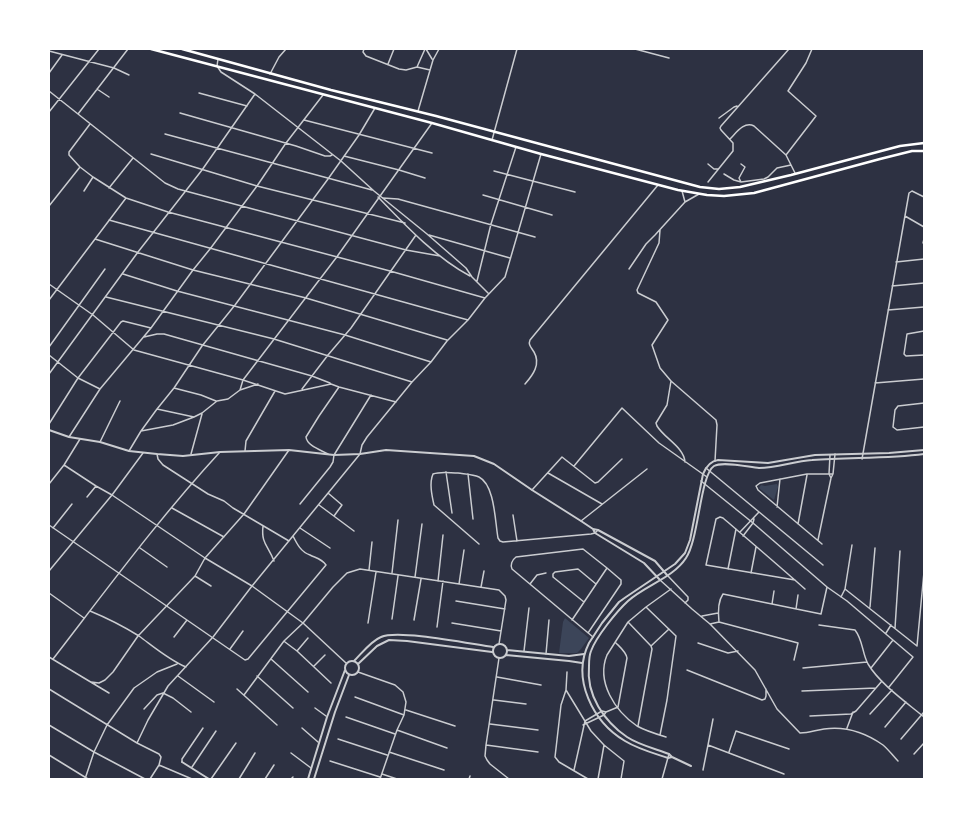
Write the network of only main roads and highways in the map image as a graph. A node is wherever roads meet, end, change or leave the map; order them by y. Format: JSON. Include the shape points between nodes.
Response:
{"nodes":[{"id":1,"x":151,"y":49,"type":"edge"},
{"id":2,"x":182,"y":49,"type":"edge"},
{"id":3,"x":924,"y":143,"type":"edge"},
{"id":4,"x":924,"y":151,"type":"edge"}],
"edges":[{"from":1,"to":4,"type":"main road","via":[[699,194],[724,196],[754,193],[912,151]]},
{"from":2,"to":3,"type":"main road","via":[[700,187],[735,188],[900,146]]}]}
